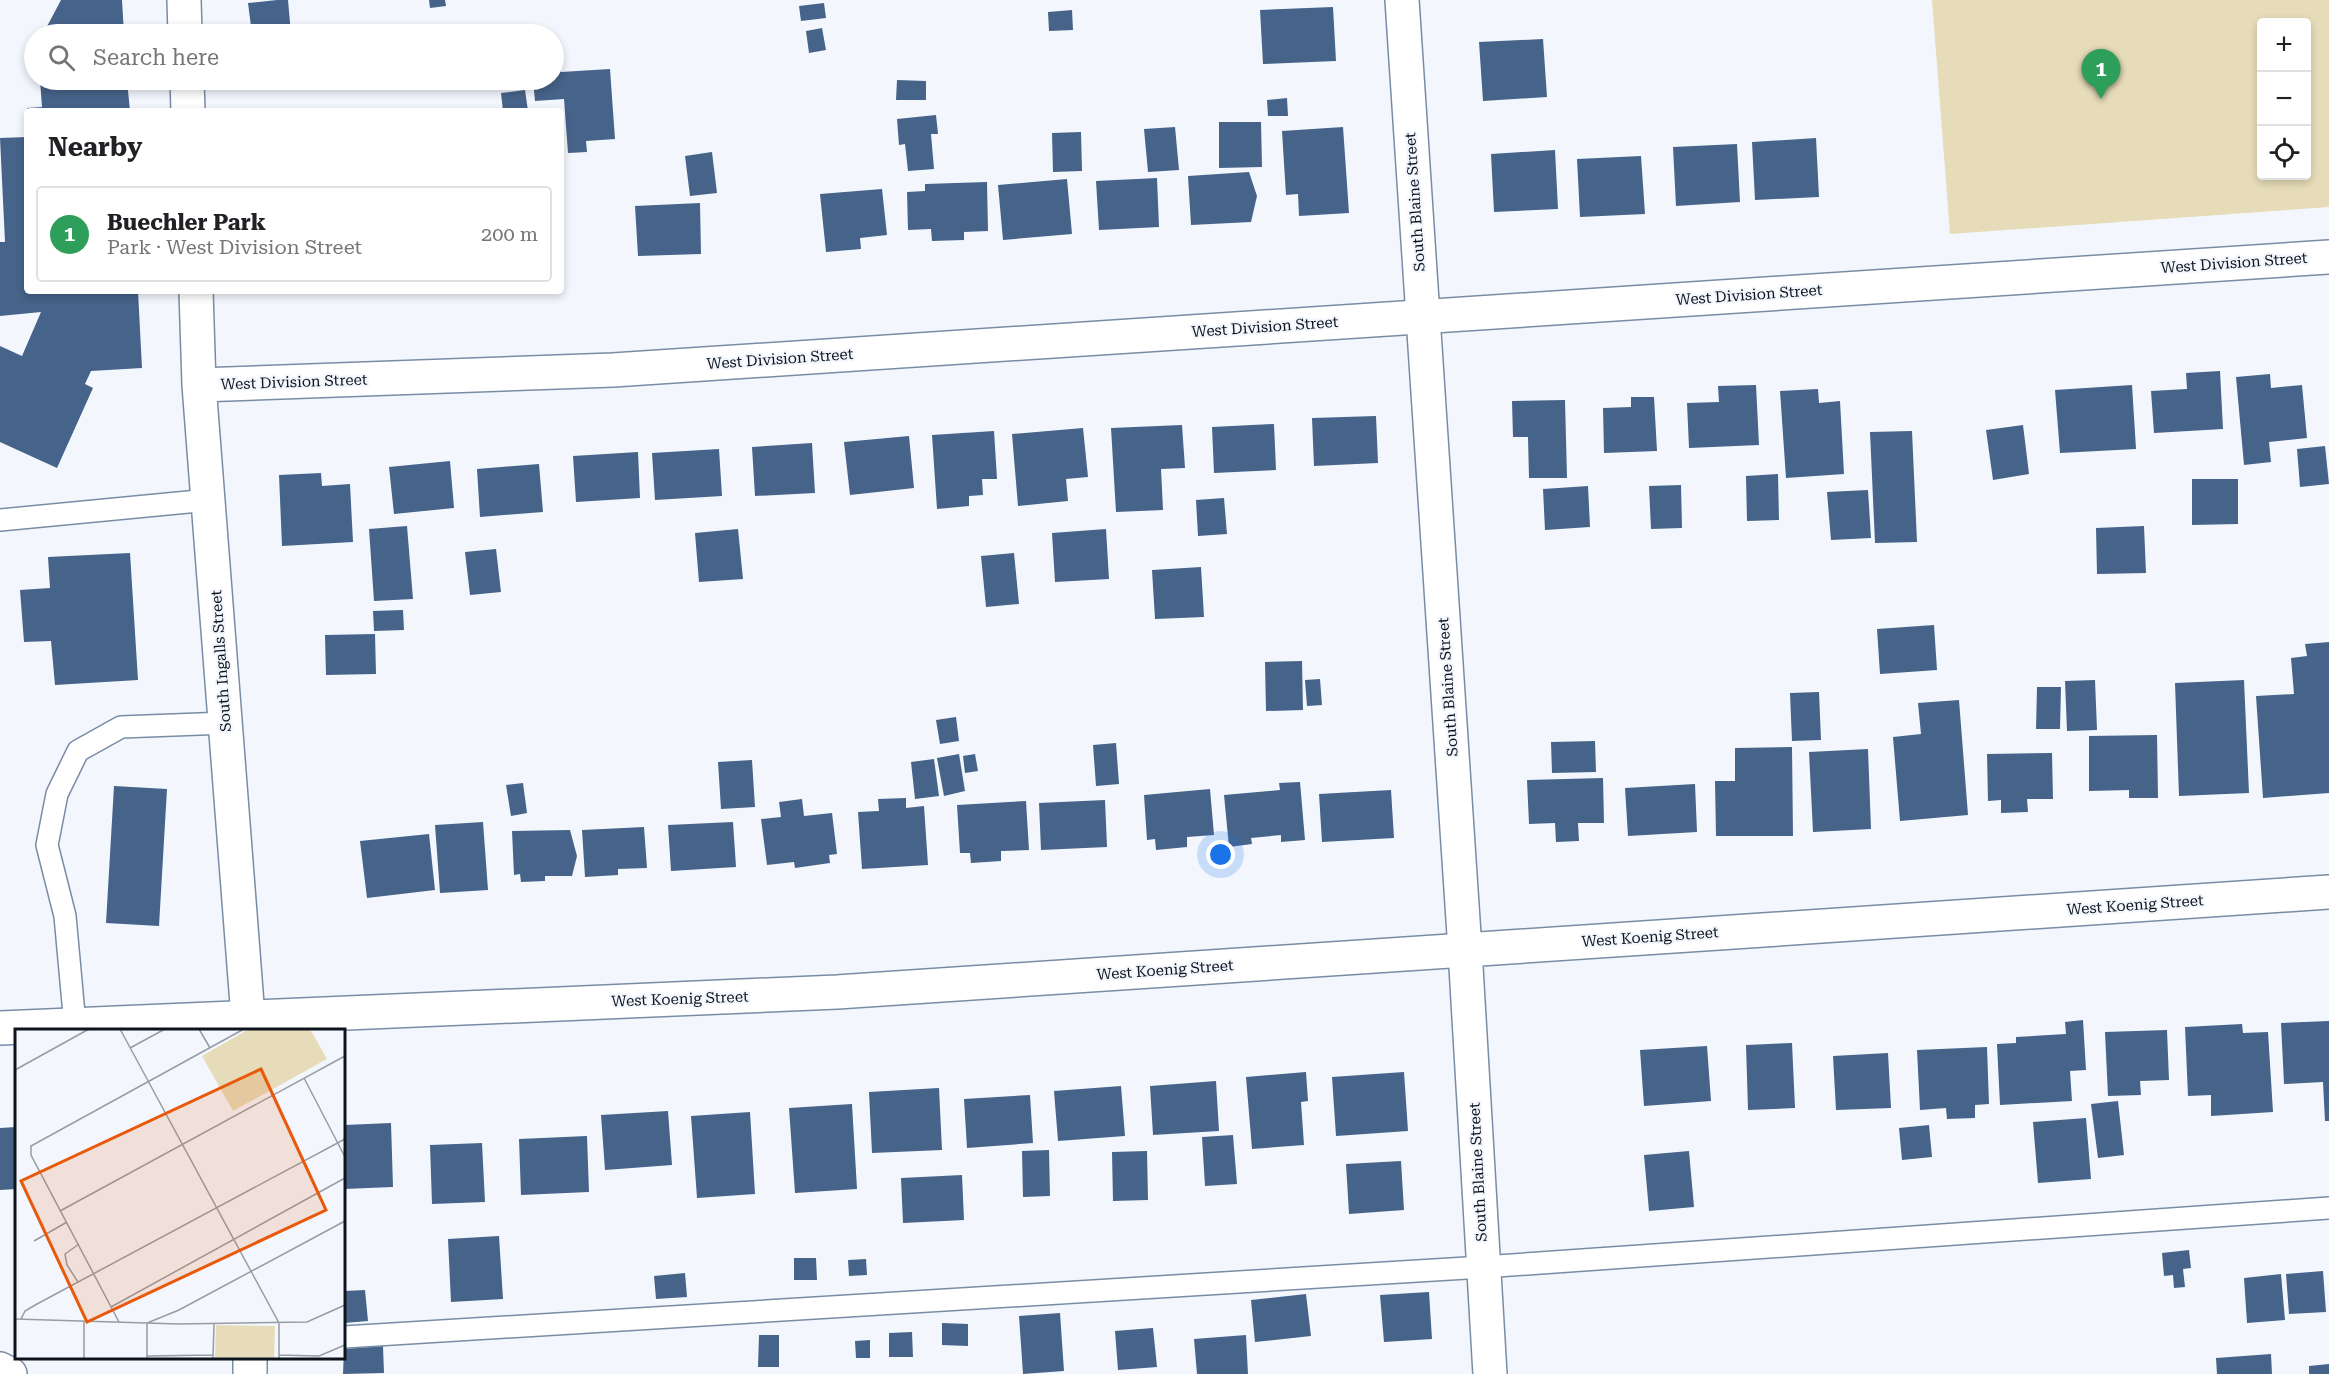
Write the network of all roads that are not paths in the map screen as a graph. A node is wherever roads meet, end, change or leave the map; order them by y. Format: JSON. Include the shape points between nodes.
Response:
{"nodes":[{"id":1,"x":184,"y":0,"type":"edge"},
{"id":2,"x":1402,"y":0,"type":"edge"},
{"id":3,"x":185,"y":24,"type":"edge"},
{"id":4,"x":187,"y":90,"type":"edge"},
{"id":5,"x":188,"y":108,"type":"edge"},
{"id":6,"x":2329,"y":257,"type":"edge"},
{"id":7,"x":195,"y":294,"type":"edge"},
{"id":8,"x":1423,"y":317,"type":"junction"},
{"id":9,"x":199,"y":385,"type":"junction"},
{"id":10,"x":208,"y":500,"type":"junction"},
{"id":11,"x":0,"y":520,"type":"edge"},
{"id":12,"x":226,"y":723,"type":"junction"},
{"id":13,"x":2329,"y":892,"type":"edge"},
{"id":14,"x":1465,"y":950,"type":"junction"},
{"id":15,"x":75,"y":1024,"type":"junction"},
{"id":16,"x":249,"y":1024,"type":"edge"},
{"id":17,"x":0,"y":1028,"type":"edge"},
{"id":18,"x":2329,"y":1208,"type":"edge"},
{"id":19,"x":1484,"y":1267,"type":"junction"},
{"id":20,"x":345,"y":1336,"type":"edge"},
{"id":21,"x":0,"y":1369,"type":"edge"},
{"id":22,"x":9,"y":1374,"type":"edge"},
{"id":23,"x":1490,"y":1374,"type":"edge"}],
"edges":[{"from":1,"to":3,"type":"street"},
{"from":2,"to":8,"type":"street","name":"South Blaine Street"},
{"from":4,"to":5,"type":"street"},
{"from":6,"to":8,"type":"street","name":"West Division Street"},
{"from":7,"to":9,"type":"street","name":"South Ingalls Street"},
{"from":8,"to":9,"type":"street","name":"West Division Street","via":[[613,370]]},
{"from":8,"to":14,"type":"street","name":"South Blaine Street"},
{"from":9,"to":10,"type":"street","name":"South Ingalls Street"},
{"from":10,"to":11,"type":"lane"},
{"from":10,"to":12,"type":"street","name":"South Ingalls Street"},
{"from":12,"to":15,"type":"lane","via":[[120,727],[78,751],[57,794],[47,845],[65,916]]},
{"from":12,"to":16,"type":"street","name":"South Ingalls Street"},
{"from":13,"to":14,"type":"street","name":"West Koenig Street"},
{"from":14,"to":16,"type":"street","name":"West Koenig Street","via":[[837,992]]},
{"from":14,"to":19,"type":"street","name":"South Blaine Street"},
{"from":15,"to":16,"type":"street","name":"West Koenig Street"},
{"from":15,"to":17,"type":"street","name":"West Koenig Street"},
{"from":18,"to":19,"type":"lane"},
{"from":19,"to":20,"type":"lane"},
{"from":19,"to":23,"type":"street","name":"South Blaine Street"},
{"from":21,"to":22,"type":"street"}]}
